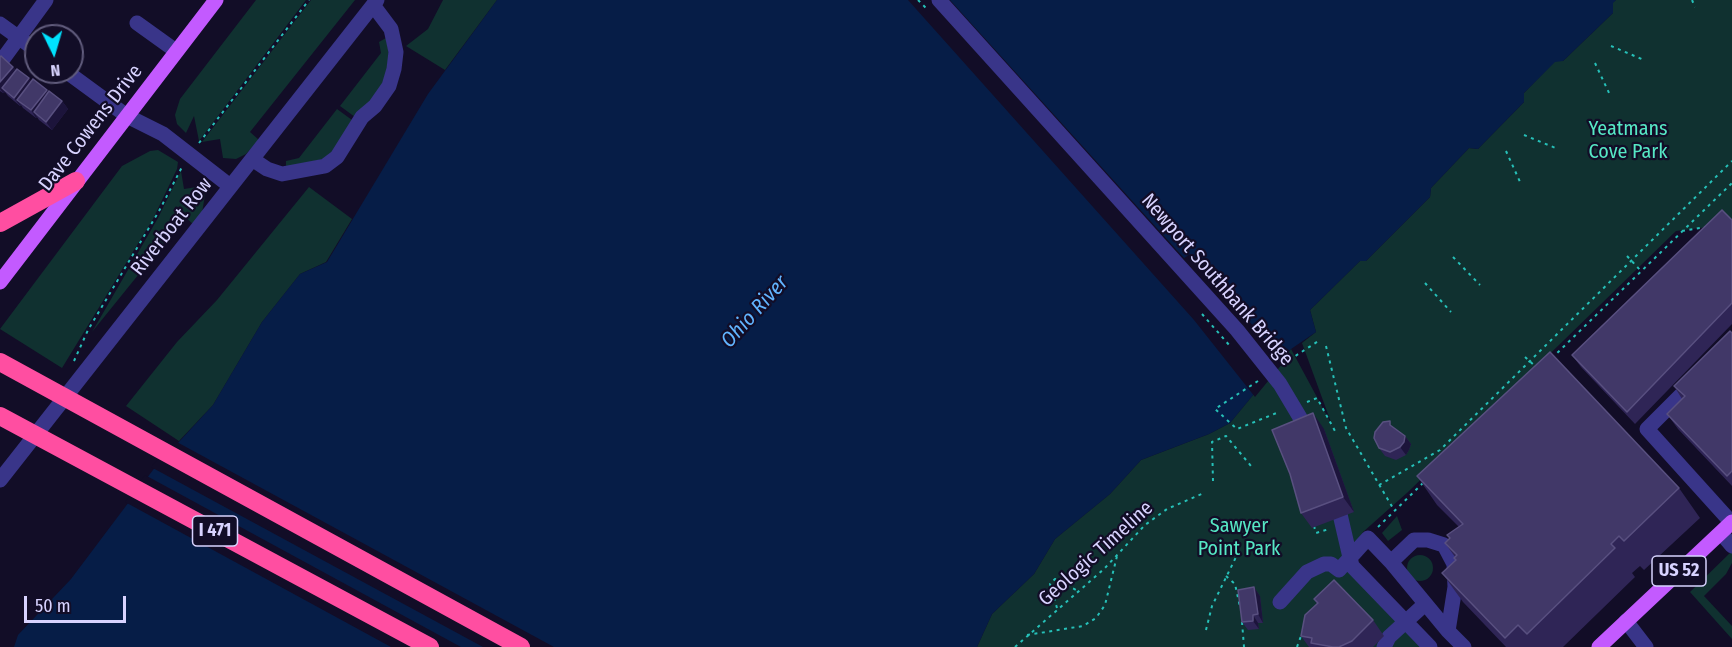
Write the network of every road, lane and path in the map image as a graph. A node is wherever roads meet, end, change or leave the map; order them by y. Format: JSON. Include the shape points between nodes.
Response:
{"nodes":[{"id":1,"x":46,"y":0,"type":"edge"},
{"id":2,"x":216,"y":0,"type":"edge"},
{"id":3,"x":309,"y":0,"type":"edge"},
{"id":4,"x":939,"y":0,"type":"edge"},
{"id":5,"x":1692,"y":0,"type":"edge"},
{"id":6,"x":375,"y":2,"type":"edge"},
{"id":7,"x":1695,"y":7,"type":"dead end"},
{"id":8,"x":137,"y":22,"type":"dead end"},
{"id":9,"x":0,"y":24,"type":"edge"},
{"id":10,"x":18,"y":37,"type":"junction"},
{"id":11,"x":24,"y":41,"type":"edge"},
{"id":12,"x":1611,"y":46,"type":"dead end"},
{"id":13,"x":176,"y":51,"type":"junction"},
{"id":14,"x":1644,"y":60,"type":"dead end"},
{"id":15,"x":0,"y":63,"type":"edge"},
{"id":16,"x":1595,"y":63,"type":"dead end"},
{"id":17,"x":83,"y":84,"type":"edge"},
{"id":18,"x":1610,"y":95,"type":"dead end"},
{"id":19,"x":127,"y":116,"type":"junction"},
{"id":20,"x":1524,"y":135,"type":"dead end"},
{"id":21,"x":200,"y":143,"type":"dead end"},
{"id":22,"x":1558,"y":149,"type":"dead end"},
{"id":23,"x":1506,"y":151,"type":"dead end"},
{"id":24,"x":252,"y":159,"type":"junction"},
{"id":25,"x":1732,"y":161,"type":"edge"},
{"id":26,"x":1728,"y":165,"type":"junction"},
{"id":27,"x":1717,"y":168,"type":"dead end"},
{"id":28,"x":180,"y":169,"type":"dead end"},
{"id":29,"x":1732,"y":169,"type":"edge"},
{"id":30,"x":1720,"y":172,"type":"junction"},
{"id":31,"x":76,"y":181,"type":"junction"},
{"id":32,"x":1732,"y":183,"type":"edge"},
{"id":33,"x":1521,"y":184,"type":"dead end"},
{"id":34,"x":230,"y":186,"type":"junction"},
{"id":35,"x":0,"y":224,"type":"edge"},
{"id":36,"x":1711,"y":226,"type":"edge"},
{"id":37,"x":1682,"y":231,"type":"junction"},
{"id":38,"x":1453,"y":256,"type":"dead end"},
{"id":39,"x":1627,"y":256,"type":"dead end"},
{"id":40,"x":1631,"y":260,"type":"junction"},
{"id":41,"x":1641,"y":270,"type":"junction"},
{"id":42,"x":0,"y":282,"type":"edge"},
{"id":43,"x":1425,"y":283,"type":"dead end"},
{"id":44,"x":1480,"y":285,"type":"dead end"},
{"id":45,"x":1451,"y":312,"type":"dead end"},
{"id":46,"x":1326,"y":346,"type":"dead end"},
{"id":47,"x":0,"y":348,"type":"edge"},
{"id":48,"x":1525,"y":357,"type":"dead end"},
{"id":49,"x":1529,"y":360,"type":"junction"},
{"id":50,"x":0,"y":362,"type":"edge"},
{"id":51,"x":1548,"y":362,"type":"edge"},
{"id":52,"x":72,"y":365,"type":"dead end"},
{"id":53,"x":1709,"y":367,"type":"edge"},
{"id":54,"x":1539,"y":370,"type":"edge"},
{"id":55,"x":0,"y":416,"type":"edge"},
{"id":56,"x":122,"y":431,"type":"junction"},
{"id":57,"x":1319,"y":453,"type":"edge"},
{"id":58,"x":1251,"y":466,"type":"dead end"},
{"id":59,"x":2,"y":472,"type":"edge"},
{"id":60,"x":1428,"y":479,"type":"edge"},
{"id":61,"x":1213,"y":481,"type":"dead end"},
{"id":62,"x":1331,"y":482,"type":"edge"},
{"id":63,"x":1379,"y":485,"type":"junction"},
{"id":64,"x":1204,"y":493,"type":"dead end"},
{"id":65,"x":1394,"y":510,"type":"junction"},
{"id":66,"x":1314,"y":525,"type":"dead end"},
{"id":67,"x":1728,"y":526,"type":"edge"},
{"id":68,"x":1317,"y":533,"type":"dead end"},
{"id":69,"x":1368,"y":538,"type":"junction"},
{"id":70,"x":1732,"y":546,"type":"edge"},
{"id":71,"x":1118,"y":553,"type":"junction"},
{"id":72,"x":1238,"y":553,"type":"dead end"},
{"id":73,"x":1391,"y":562,"type":"junction"},
{"id":74,"x":1226,"y":576,"type":"junction"},
{"id":75,"x":1078,"y":591,"type":"junction"},
{"id":76,"x":1280,"y":602,"type":"dead end"},
{"id":77,"x":1425,"y":604,"type":"junction"},
{"id":78,"x":1057,"y":608,"type":"junction"},
{"id":79,"x":1626,"y":621,"type":"junction"},
{"id":80,"x":1206,"y":630,"type":"dead end"},
{"id":81,"x":1448,"y":631,"type":"junction"},
{"id":82,"x":1303,"y":633,"type":"edge"},
{"id":83,"x":1027,"y":635,"type":"junction"},
{"id":84,"x":430,"y":647,"type":"edge"},
{"id":85,"x":521,"y":647,"type":"edge"},
{"id":86,"x":1015,"y":647,"type":"edge"},
{"id":87,"x":1245,"y":647,"type":"edge"},
{"id":88,"x":1297,"y":647,"type":"edge"},
{"id":89,"x":1384,"y":647,"type":"edge"},
{"id":90,"x":1430,"y":647,"type":"edge"},
{"id":91,"x":1464,"y":647,"type":"edge"},
{"id":92,"x":1599,"y":647,"type":"edge"},
{"id":93,"x":1646,"y":647,"type":"edge"}],
"edges":[{"from":1,"to":10,"type":"street"},
{"from":2,"to":13,"type":"main road","name":"Dave Cowens Drive"},
{"from":3,"to":21,"type":"path"},
{"from":4,"to":57,"type":"street","name":"Newport Southbank Bridge","via":[[1237,330],[1280,384]]},
{"from":5,"to":7,"type":"path"},
{"from":6,"to":24,"type":"street","name":"Riverboat Row"},
{"from":6,"to":24,"type":"street","via":[[391,29],[396,52],[394,69],[389,87],[362,117],[337,157],[325,166],[282,174]]},
{"from":8,"to":13,"type":"street"},
{"from":9,"to":10,"type":"street"},
{"from":10,"to":11,"type":"street"},
{"from":10,"to":15,"type":"street"},
{"from":12,"to":14,"type":"path"},
{"from":13,"to":19,"type":"main road","name":"Dave Cowens Drive"},
{"from":16,"to":18,"type":"path"},
{"from":17,"to":19,"type":"street"},
{"from":19,"to":31,"type":"main road","name":"Dave Cowens Drive"},
{"from":19,"to":34,"type":"street","via":[[164,134]]},
{"from":20,"to":22,"type":"path"},
{"from":23,"to":33,"type":"path"},
{"from":24,"to":34,"type":"street","name":"Riverboat Row"},
{"from":25,"to":26,"type":"path"},
{"from":26,"to":29,"type":"path"},
{"from":26,"to":30,"type":"path"},
{"from":27,"to":30,"type":"path"},
{"from":28,"to":52,"type":"path"},
{"from":30,"to":40,"type":"path"},
{"from":31,"to":35,"type":"highway"},
{"from":31,"to":42,"type":"main road","name":"Dave Cowens Drive"},
{"from":32,"to":37,"type":"path"},
{"from":34,"to":59,"type":"street","name":"Riverboat Row"},
{"from":36,"to":37,"type":"path"},
{"from":37,"to":41,"type":"path"},
{"from":38,"to":44,"type":"path"},
{"from":39,"to":40,"type":"path"},
{"from":40,"to":41,"type":"path"},
{"from":40,"to":49,"type":"path"},
{"from":41,"to":51,"type":"path"},
{"from":43,"to":45,"type":"path"},
{"from":46,"to":63,"type":"path","via":[[1346,428]]},
{"from":47,"to":56,"type":"highway"},
{"from":48,"to":49,"type":"path"},
{"from":49,"to":54,"type":"path"},
{"from":49,"to":63,"type":"path","via":[[1440,450]]},
{"from":50,"to":56,"type":"highway","number":"I 471"},
{"from":53,"to":67,"type":"street","via":[[1647,429]]},
{"from":55,"to":84,"type":"highway","number":"I 471"},
{"from":56,"to":85,"type":"highway","number":"I 471"},
{"from":58,"to":61,"type":"path","via":[[1226,436],[1212,442]]},
{"from":60,"to":65,"type":"path"},
{"from":62,"to":90,"type":"street","via":[[1352,566]]},
{"from":63,"to":65,"type":"path"},
{"from":64,"to":71,"type":"path","name":"Geologic Timeline","via":[[1167,509]]},
{"from":65,"to":69,"type":"path"},
{"from":66,"to":68,"type":"path"},
{"from":67,"to":70,"type":"street"},
{"from":67,"to":79,"type":"main road","number":"US 52"},
{"from":69,"to":73,"type":"street"},
{"from":69,"to":76,"type":"street","via":[[1339,570],[1324,564],[1307,572]]},
{"from":71,"to":75,"type":"path","name":"Geologic Timeline"},
{"from":71,"to":83,"type":"path","via":[[1105,605],[1096,618],[1083,627]]},
{"from":72,"to":74,"type":"path"},
{"from":73,"to":77,"type":"street"},
{"from":73,"to":81,"type":"street","via":[[1414,540],[1444,545],[1454,564],[1455,587]]},
{"from":74,"to":80,"type":"path"},
{"from":74,"to":87,"type":"path","via":[[1235,584]]},
{"from":75,"to":78,"type":"path","name":"Geologic Timeline"},
{"from":75,"to":78,"type":"path","via":[[1055,579],[1050,584]]},
{"from":77,"to":81,"type":"street"},
{"from":77,"to":89,"type":"street","via":[[1389,637]]},
{"from":78,"to":83,"type":"path","name":"Geologic Timeline"},
{"from":79,"to":92,"type":"main road","number":"US 52"},
{"from":79,"to":93,"type":"street"},
{"from":81,"to":91,"type":"street"},
{"from":82,"to":88,"type":"path"},
{"from":83,"to":86,"type":"path","name":"Geologic Timeline"}]}
